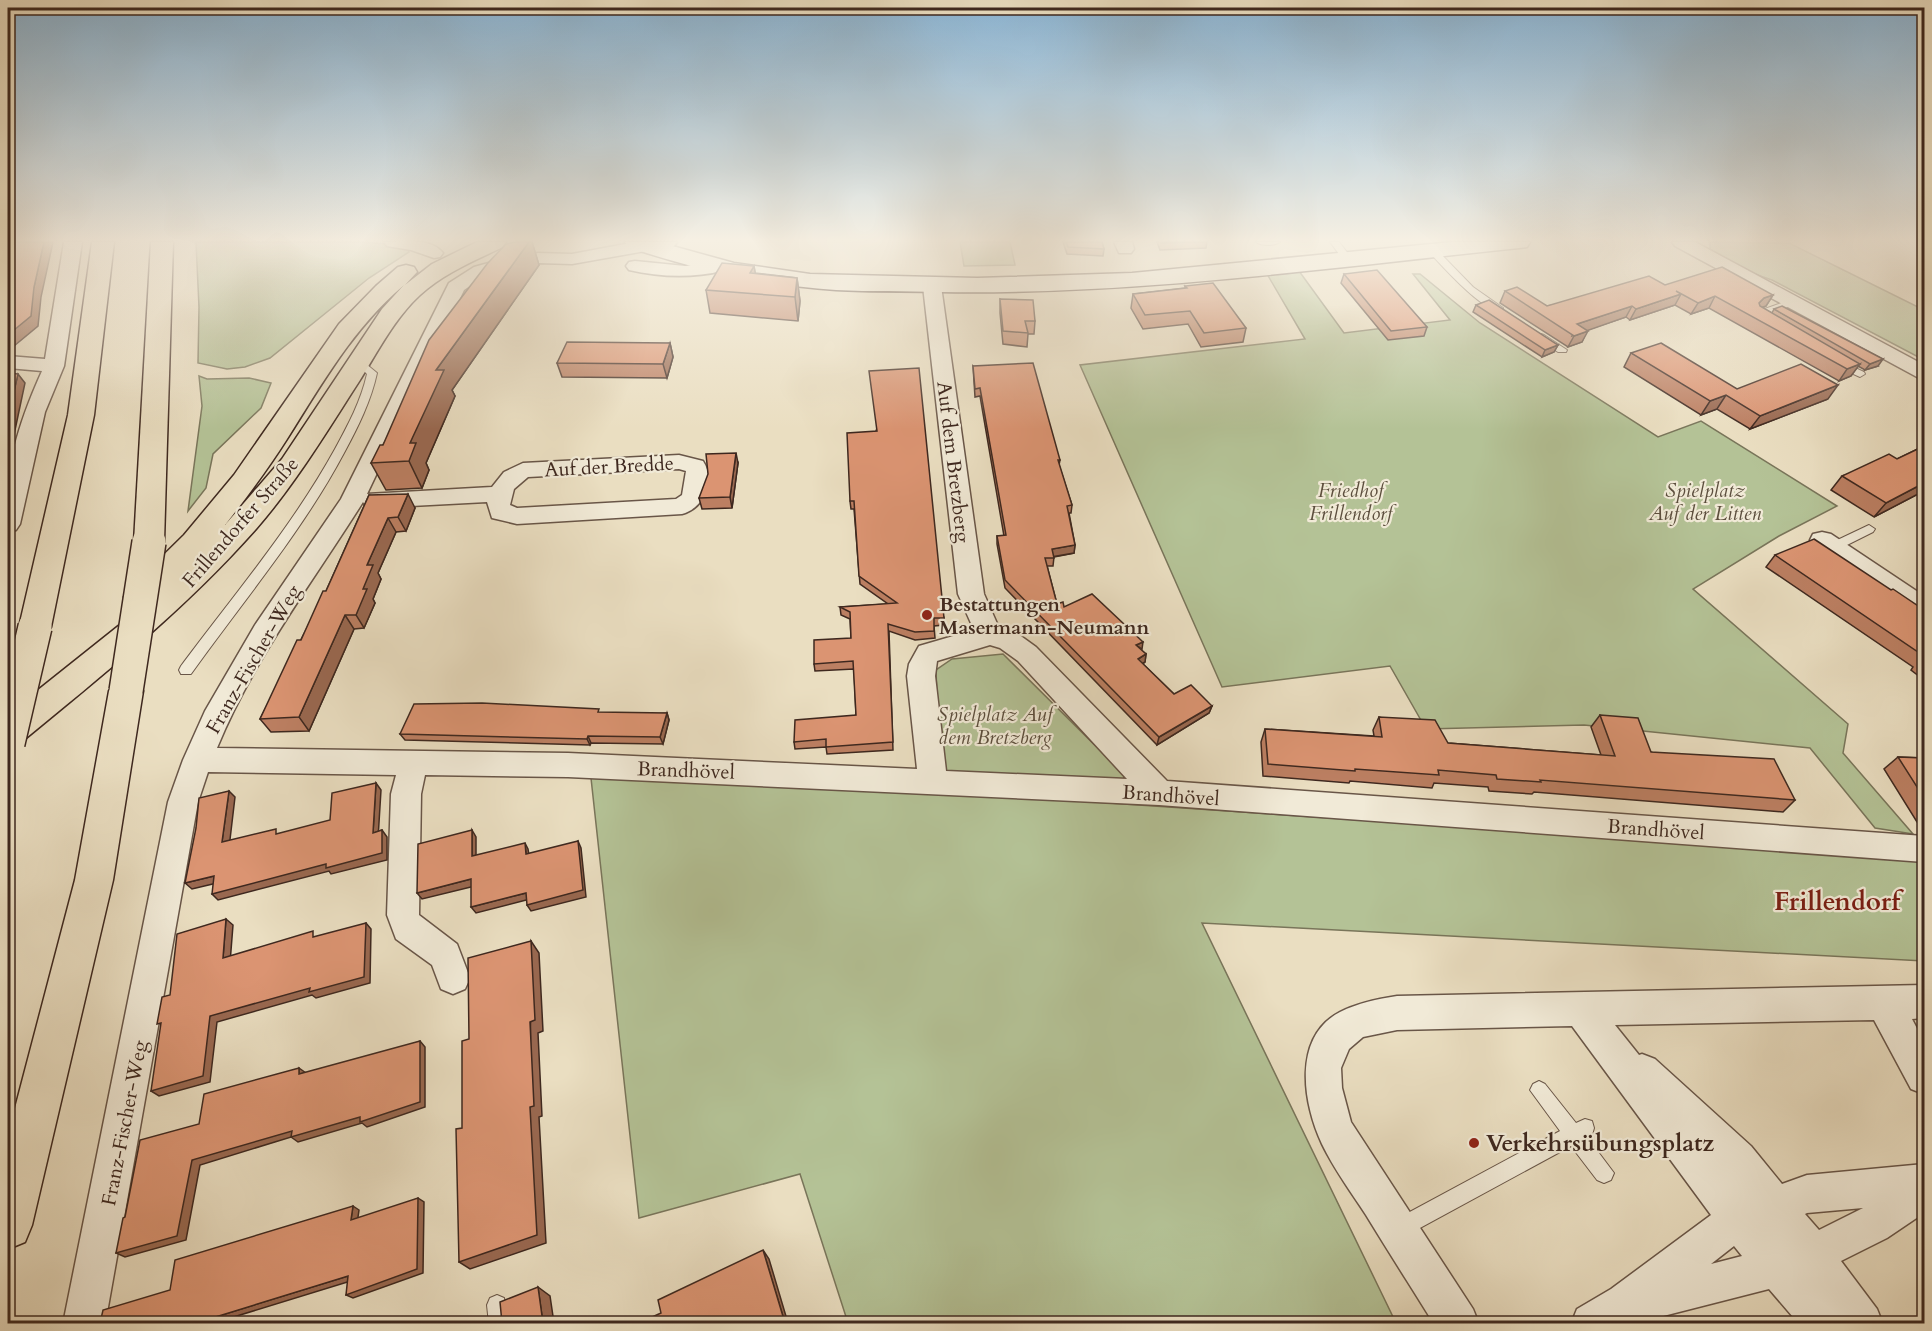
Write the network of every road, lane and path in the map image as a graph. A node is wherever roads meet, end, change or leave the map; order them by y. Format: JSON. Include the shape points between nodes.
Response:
{"nodes":[{"id":1,"x":63,"y":304,"type":"edge"},
{"id":2,"x":95,"y":304,"type":"edge"},
{"id":3,"x":159,"y":304,"type":"edge"},
{"id":4,"x":370,"y":304,"type":"edge"},
{"id":5,"x":399,"y":304,"type":"edge"},
{"id":6,"x":448,"y":304,"type":"edge"},
{"id":7,"x":934,"y":304,"type":"edge"},
{"id":8,"x":1492,"y":304,"type":"edge"},
{"id":9,"x":1786,"y":304,"type":"edge"},
{"id":10,"x":1796,"y":304,"type":"edge"},
{"id":11,"x":1505,"y":313,"type":"edge"},
{"id":12,"x":1773,"y":326,"type":"edge"},
{"id":13,"x":1534,"y":332,"type":"edge"},
{"id":14,"x":1562,"y":350,"type":"dead end"},
{"id":15,"x":1831,"y":358,"type":"edge"},
{"id":16,"x":8,"y":362,"type":"edge"},
{"id":17,"x":360,"y":362,"type":"junction"},
{"id":18,"x":54,"y":366,"type":"junction"},
{"id":19,"x":1924,"y":373,"type":"edge"},
{"id":20,"x":1860,"y":374,"type":"edge"},
{"id":21,"x":501,"y":494,"type":"junction"},
{"id":22,"x":352,"y":501,"type":"junction"},
{"id":23,"x":8,"y":524,"type":"edge"},
{"id":24,"x":1869,"y":529,"type":"dead end"},
{"id":25,"x":1827,"y":543,"type":"joint"},
{"id":26,"x":1924,"y":608,"type":"edge"},
{"id":27,"x":989,"y":635,"type":"junction"},
{"id":28,"x":186,"y":670,"type":"dead end"},
{"id":29,"x":8,"y":703,"type":"edge"},
{"id":30,"x":8,"y":733,"type":"edge"},
{"id":31,"x":8,"y":743,"type":"edge"},
{"id":32,"x":198,"y":760,"type":"junction"},
{"id":33,"x":416,"y":762,"type":"junction"},
{"id":34,"x":933,"y":782,"type":"junction"},
{"id":35,"x":1159,"y":793,"type":"junction"},
{"id":36,"x":1924,"y":849,"type":"edge"},
{"id":37,"x":453,"y":978,"type":"dead end"},
{"id":38,"x":1924,"y":1002,"type":"edge"},
{"id":39,"x":1884,"y":1003,"type":"junction"},
{"id":40,"x":1580,"y":1009,"type":"junction"},
{"id":41,"x":1606,"y":1041,"type":"junction"},
{"id":42,"x":1924,"y":1076,"type":"edge"},
{"id":43,"x":1539,"y":1090,"type":"dead end"},
{"id":44,"x":1580,"y":1132,"type":"junction"},
{"id":45,"x":1604,"y":1173,"type":"dead end"},
{"id":46,"x":1924,"y":1183,"type":"edge"},
{"id":47,"x":1924,"y":1190,"type":"edge"},
{"id":48,"x":1773,"y":1205,"type":"junction"},
{"id":49,"x":1737,"y":1219,"type":"junction"},
{"id":50,"x":8,"y":1225,"type":"edge"},
{"id":51,"x":1398,"y":1230,"type":"junction"},
{"id":52,"x":1794,"y":1260,"type":"junction"},
{"id":53,"x":1609,"y":1314,"type":"edge"},
{"id":54,"x":84,"y":1323,"type":"edge"},
{"id":55,"x":1458,"y":1323,"type":"edge"},
{"id":56,"x":1827,"y":1323,"type":"edge"},
{"id":57,"x":1862,"y":1323,"type":"edge"}],
"edges":[{"from":1,"to":18,"type":"street"},
{"from":2,"to":31,"type":"main road","bridge":true,"via":[[81,414]]},
{"from":3,"to":50,"type":"main road","bridge":true,"via":[[149,542],[126,691],[94,880]]},
{"from":4,"to":29,"type":"main road","name":"Frillendorfer Straße","via":[[340,336],[238,489],[164,576],[120,616]]},
{"from":5,"to":17,"type":"main road","name":"Frillendorfer Straße"},
{"from":6,"to":22,"type":"street","name":"Franz-Fischer-Weg"},
{"from":7,"to":27,"type":"street","name":"Auf dem Bretzberg","via":[[971,594]]},
{"from":8,"to":11,"type":"lane"},
{"from":9,"to":12,"type":"lane","via":[[1759,316]]},
{"from":10,"to":19,"type":"street"},
{"from":13,"to":14,"type":"lane"},
{"from":15,"to":20,"type":"lane"},
{"from":16,"to":18,"type":"street"},
{"from":17,"to":28,"type":"lane","via":[[372,373],[369,391],[333,466]]},
{"from":17,"to":30,"type":"main road","name":"Frillendorfer Straße","via":[[292,465],[184,587]]},
{"from":18,"to":23,"type":"street","via":[[34,412]]},
{"from":21,"to":21,"type":"street","name":"Auf der Bredde","via":[[498,505],[507,516],[672,508],[693,498],[697,471],[695,466],[679,462],[533,469],[507,480]]},
{"from":21,"to":22,"type":"street"},
{"from":22,"to":32,"type":"street","name":"Franz-Fischer-Weg","via":[[264,632],[215,719]]},
{"from":24,"to":25,"type":"lane"},
{"from":25,"to":26,"type":"street"},
{"from":27,"to":34,"type":"street","via":[[928,653],[922,664]]},
{"from":27,"to":35,"type":"street","via":[[1009,641],[1027,654]]},
{"from":32,"to":33,"type":"street","name":"Brandhövel"},
{"from":32,"to":54,"type":"street","name":"Franz-Fischer-Weg","via":[[183,802]]},
{"from":33,"to":34,"type":"street","name":"Brandhövel"},
{"from":33,"to":37,"type":"street","via":[[406,794],[403,915],[408,928],[445,955]]},
{"from":34,"to":35,"type":"street","name":"Brandhövel"},
{"from":35,"to":36,"type":"street","name":"Brandhövel"},
{"from":38,"to":39,"type":"street"},
{"from":39,"to":40,"type":"street"},
{"from":39,"to":42,"type":"street"},
{"from":40,"to":41,"type":"street"},
{"from":40,"to":51,"type":"street","via":[[1377,1014],[1341,1031],[1330,1043],[1322,1081],[1325,1106],[1336,1133]]},
{"from":41,"to":48,"type":"street","via":[[1738,1159]]},
{"from":41,"to":49,"type":"street"},
{"from":43,"to":44,"type":"lane"},
{"from":44,"to":45,"type":"lane"},
{"from":44,"to":51,"type":"lane"},
{"from":46,"to":48,"type":"street","via":[[1807,1194]]},
{"from":47,"to":52,"type":"street","via":[[1903,1207]]},
{"from":48,"to":49,"type":"street"},
{"from":48,"to":52,"type":"street"},
{"from":49,"to":52,"type":"street"},
{"from":49,"to":53,"type":"street"},
{"from":51,"to":55,"type":"street"},
{"from":52,"to":53,"type":"street"},
{"from":52,"to":56,"type":"street"},
{"from":52,"to":57,"type":"street"}]}
